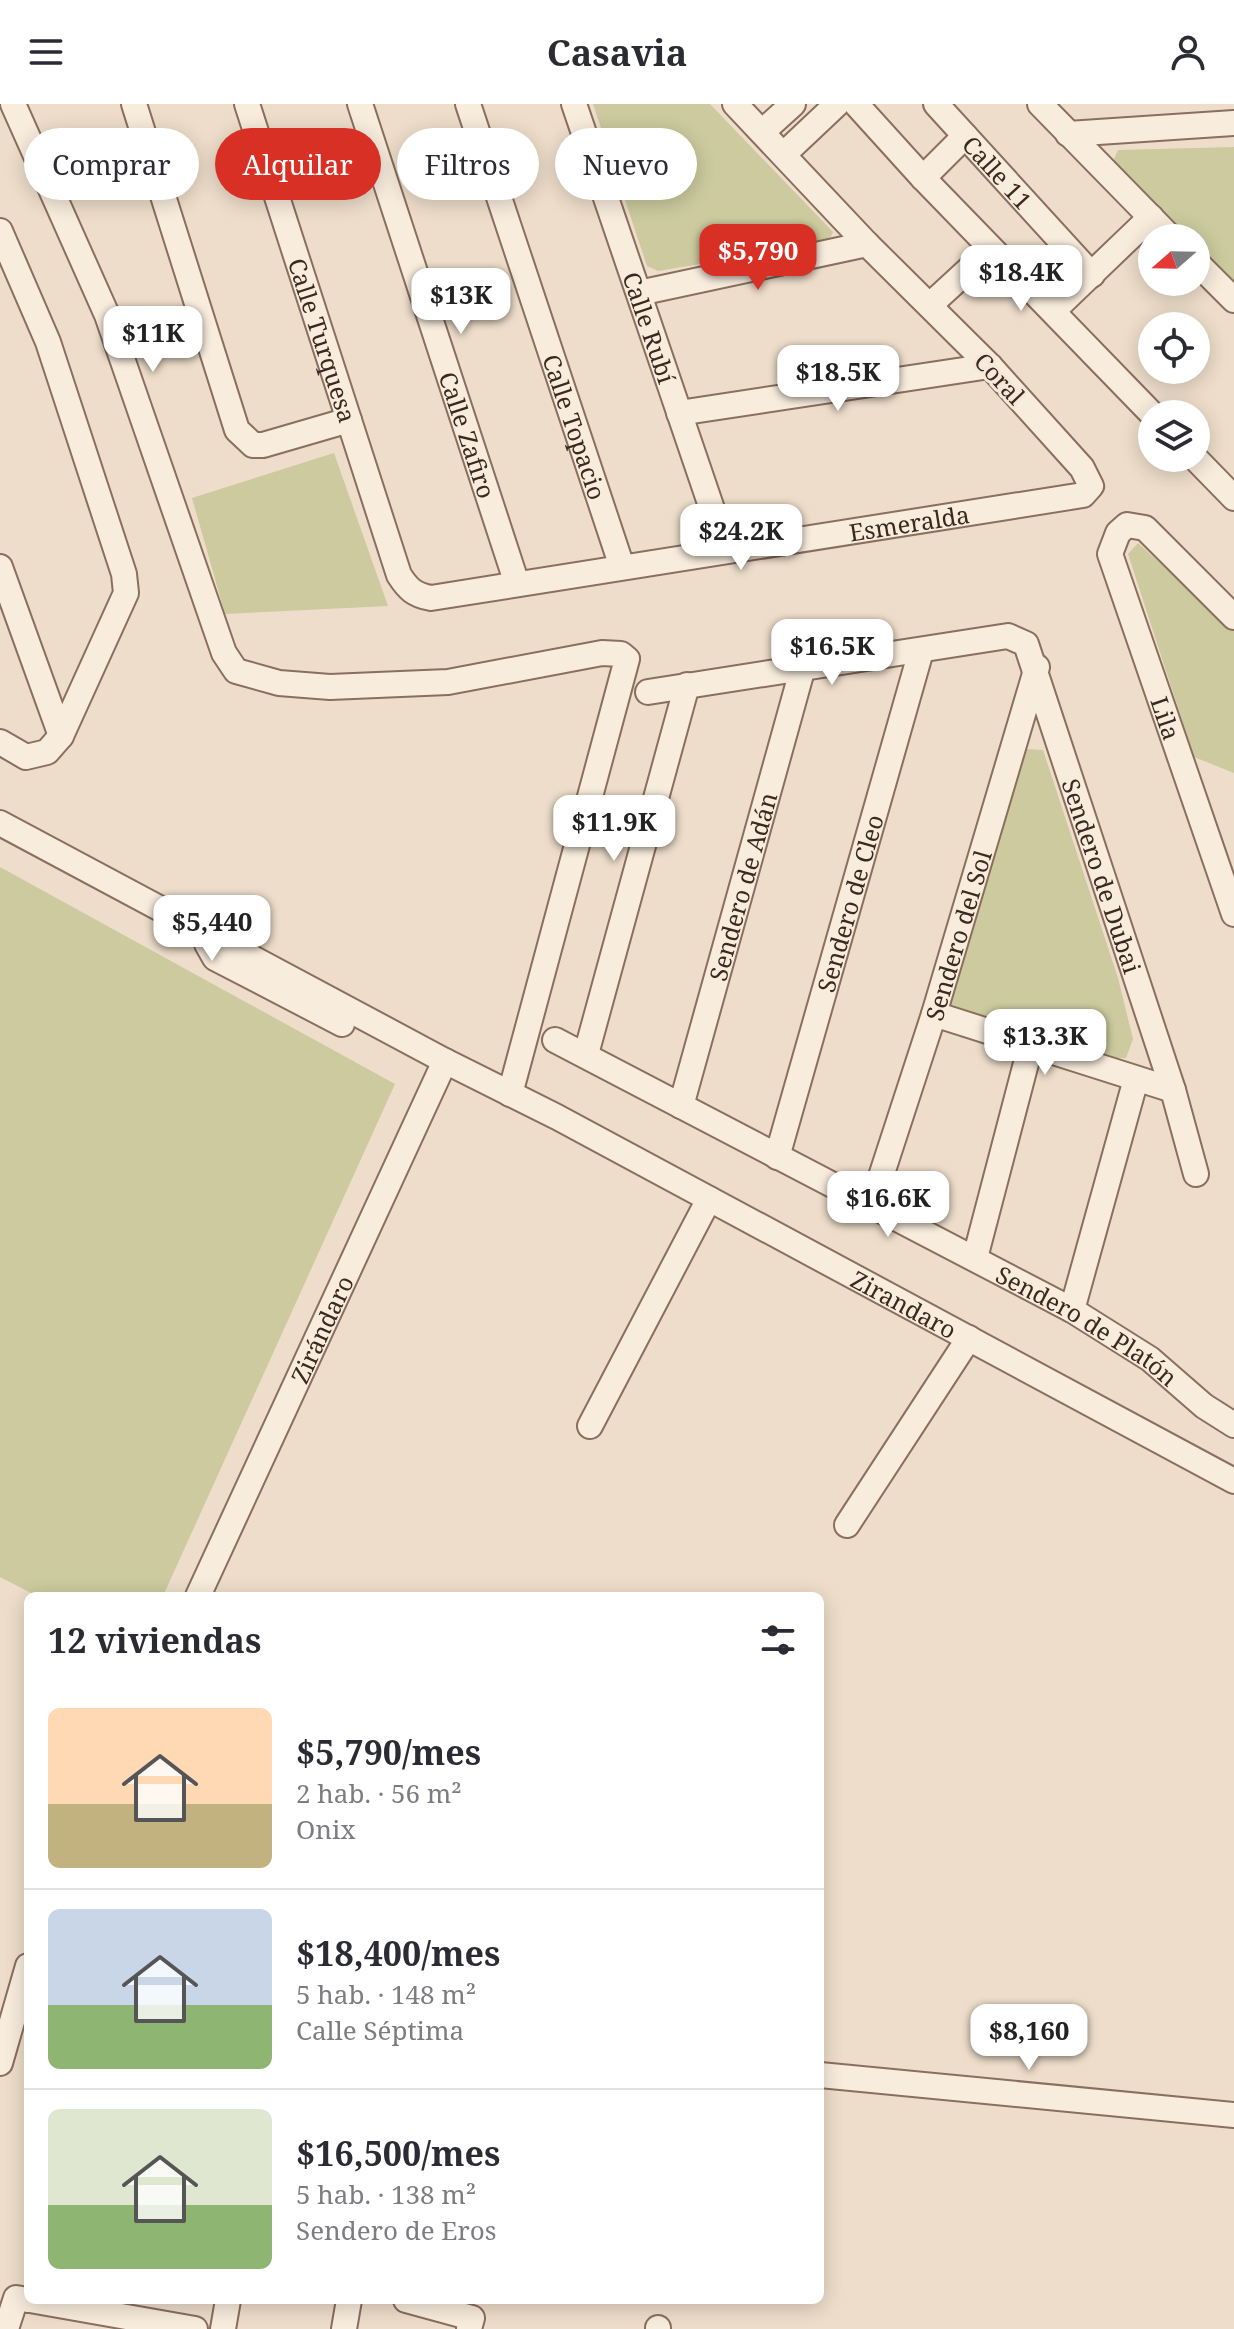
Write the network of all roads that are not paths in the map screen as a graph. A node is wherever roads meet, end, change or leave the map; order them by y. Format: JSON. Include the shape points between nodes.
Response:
{"nodes":[{"id":1,"x":13,"y":104,"type":"edge"},
{"id":2,"x":134,"y":104,"type":"edge"},
{"id":3,"x":247,"y":104,"type":"edge"},
{"id":4,"x":360,"y":104,"type":"edge"},
{"id":5,"x":468,"y":104,"type":"edge"},
{"id":6,"x":574,"y":104,"type":"edge"},
{"id":7,"x":735,"y":104,"type":"edge"},
{"id":8,"x":793,"y":104,"type":"edge"},
{"id":9,"x":837,"y":104,"type":"edge"},
{"id":10,"x":856,"y":104,"type":"edge"},
{"id":11,"x":936,"y":104,"type":"edge"},
{"id":12,"x":1040,"y":104,"type":"edge"},
{"id":13,"x":1234,"y":123,"type":"edge"},
{"id":14,"x":762,"y":132,"type":"junction"},
{"id":15,"x":1068,"y":134,"type":"junction"},
{"id":16,"x":965,"y":136,"type":"junction"},
{"id":17,"x":784,"y":154,"type":"junction"},
{"id":18,"x":923,"y":178,"type":"junction"},
{"id":19,"x":1151,"y":217,"type":"junction"},
{"id":20,"x":1158,"y":224,"type":"edge"},
{"id":21,"x":0,"y":231,"type":"edge"},
{"id":22,"x":867,"y":244,"type":"junction"},
{"id":23,"x":991,"y":249,"type":"junction"},
{"id":24,"x":1092,"y":275,"type":"junction"},
{"id":25,"x":1210,"y":276,"type":"edge"},
{"id":26,"x":639,"y":293,"type":"junction"},
{"id":27,"x":1234,"y":300,"type":"edge"},
{"id":28,"x":930,"y":305,"type":"junction"},
{"id":29,"x":1053,"y":311,"type":"junction"},
{"id":30,"x":990,"y":366,"type":"junction"},
{"id":31,"x":1139,"y":400,"type":"edge"},
{"id":32,"x":679,"y":413,"type":"junction"},
{"id":33,"x":349,"y":420,"type":"junction"},
{"id":34,"x":1209,"y":472,"type":"edge"},
{"id":35,"x":1091,"y":486,"type":"joint"},
{"id":36,"x":1234,"y":498,"type":"edge"},
{"id":37,"x":726,"y":550,"type":"junction"},
{"id":38,"x":0,"y":567,"type":"edge"},
{"id":39,"x":622,"y":567,"type":"junction"},
{"id":40,"x":399,"y":575,"type":"joint"},
{"id":41,"x":517,"y":584,"type":"junction"},
{"id":42,"x":1234,"y":617,"type":"edge"},
{"id":43,"x":921,"y":651,"type":"junction"},
{"id":44,"x":803,"y":667,"type":"junction"},
{"id":45,"x":1037,"y":667,"type":"junction"},
{"id":46,"x":687,"y":685,"type":"junction"},
{"id":47,"x":648,"y":692,"type":"dead end"},
{"id":48,"x":61,"y":736,"type":"junction"},
{"id":49,"x":0,"y":742,"type":"edge"},
{"id":50,"x":0,"y":823,"type":"edge"},
{"id":51,"x":1208,"y":830,"type":"junction"},
{"id":52,"x":1234,"y":839,"type":"edge"},
{"id":53,"x":1234,"y":914,"type":"edge"},
{"id":54,"x":934,"y":1014,"type":"junction"},
{"id":55,"x":555,"y":1040,"type":"dead end"},
{"id":56,"x":1030,"y":1048,"type":"junction"},
{"id":57,"x":586,"y":1054,"type":"junction"},
{"id":58,"x":442,"y":1068,"type":"junction"},
{"id":59,"x":1136,"y":1079,"type":"junction"},
{"id":60,"x":1173,"y":1090,"type":"junction"},
{"id":61,"x":510,"y":1094,"type":"junction"},
{"id":62,"x":681,"y":1106,"type":"junction"},
{"id":63,"x":777,"y":1157,"type":"junction"},
{"id":64,"x":1196,"y":1174,"type":"dead end"},
{"id":65,"x":709,"y":1199,"type":"junction"},
{"id":66,"x":872,"y":1204,"type":"junction"},
{"id":67,"x":975,"y":1258,"type":"junction"},
{"id":68,"x":1072,"y":1310,"type":"junction"},
{"id":69,"x":969,"y":1338,"type":"junction"},
{"id":70,"x":1231,"y":1423,"type":"edge"},
{"id":71,"x":590,"y":1426,"type":"dead end"},
{"id":72,"x":1234,"y":1481,"type":"edge"},
{"id":73,"x":847,"y":1525,"type":"dead end"},
{"id":74,"x":200,"y":1592,"type":"edge"},
{"id":75,"x":20,"y":1973,"type":"edge"},
{"id":76,"x":0,"y":2063,"type":"edge"},
{"id":77,"x":824,"y":2075,"type":"edge"},
{"id":78,"x":1234,"y":2115,"type":"edge"},
{"id":79,"x":24,"y":2299,"type":"edge"},
{"id":80,"x":52,"y":2304,"type":"edge"},
{"id":81,"x":227,"y":2304,"type":"edge"},
{"id":82,"x":348,"y":2304,"type":"edge"},
{"id":83,"x":421,"y":2304,"type":"edge"},
{"id":84,"x":6,"y":2329,"type":"edge"},
{"id":85,"x":195,"y":2329,"type":"edge"},
{"id":86,"x":223,"y":2329,"type":"edge"},
{"id":87,"x":344,"y":2329,"type":"edge"},
{"id":88,"x":469,"y":2329,"type":"edge"}],
"edges":[{"from":1,"to":61,"type":"street","via":[[107,315],[224,653],[236,671],[279,683],[330,687],[448,682],[602,653],[627,659]]},
{"from":2,"to":33,"type":"street","via":[[237,430],[253,445],[263,445]]},
{"from":3,"to":33,"type":"street","name":"Calle Turquesa"},
{"from":4,"to":41,"type":"street","name":"Calle Zafiro"},
{"from":5,"to":39,"type":"street","name":"Calle Topacio"},
{"from":6,"to":26,"type":"street","name":"Calle Rubí"},
{"from":7,"to":14,"type":"street","name":"Coral"},
{"from":8,"to":14,"type":"street"},
{"from":9,"to":17,"type":"street"},
{"from":10,"to":18,"type":"street"},
{"from":11,"to":16,"type":"street","name":"Calle 11"},
{"from":12,"to":15,"type":"street"},
{"from":13,"to":15,"type":"street"},
{"from":14,"to":17,"type":"street","name":"Coral"},
{"from":15,"to":19,"type":"street"},
{"from":16,"to":18,"type":"street"},
{"from":16,"to":24,"type":"street","name":"Calle 11"},
{"from":17,"to":22,"type":"street","name":"Coral"},
{"from":18,"to":23,"type":"street"},
{"from":19,"to":20,"type":"street"},
{"from":19,"to":24,"type":"street"},
{"from":21,"to":48,"type":"street","via":[[48,342],[124,574],[126,593]]},
{"from":22,"to":26,"type":"street"},
{"from":22,"to":28,"type":"street","name":"Coral"},
{"from":23,"to":28,"type":"street"},
{"from":23,"to":29,"type":"street"},
{"from":24,"to":29,"type":"street"},
{"from":25,"to":27,"type":"street"},
{"from":26,"to":32,"type":"street","name":"Calle Rubí"},
{"from":28,"to":30,"type":"street","name":"Coral"},
{"from":29,"to":31,"type":"street"},
{"from":30,"to":32,"type":"street"},
{"from":30,"to":35,"type":"street","name":"Coral","via":[[1082,468]]},
{"from":32,"to":37,"type":"street","name":"Calle Rubí"},
{"from":33,"to":40,"type":"street","name":"Calle Turquesa"},
{"from":34,"to":36,"type":"street"},
{"from":35,"to":37,"type":"street","name":"Esmeralda","via":[[1083,495]]},
{"from":37,"to":39,"type":"street","name":"Esmeralda"},
{"from":38,"to":48,"type":"street"},
{"from":39,"to":41,"type":"street","name":"Esmeralda"},
{"from":40,"to":41,"type":"street","name":"Esmeralda","via":[[410,591],[431,598]]},
{"from":42,"to":51,"type":"street","name":"Lila","via":[[1145,528],[1127,525],[1118,533],[1110,554]]},
{"from":43,"to":44,"type":"street"},
{"from":43,"to":45,"type":"street","name":"Sendero de Dubai","via":[[1008,636],[1026,644]]},
{"from":43,"to":63,"type":"street","name":"Sendero de Cleo"},
{"from":44,"to":46,"type":"street"},
{"from":44,"to":62,"type":"street","name":"Sendero de Adán"},
{"from":45,"to":54,"type":"street","name":"Sendero del Sol"},
{"from":45,"to":60,"type":"street","name":"Sendero de Dubai"},
{"from":46,"to":47,"type":"street"},
{"from":46,"to":57,"type":"street"},
{"from":48,"to":49,"type":"street","via":[[47,752],[26,757]]},
{"from":50,"to":58,"type":"street","name":"Zirandaro","via":[[209,934],[207,944],[215,958]]},
{"from":51,"to":52,"type":"street"},
{"from":51,"to":53,"type":"street","name":"Lila"},
{"from":54,"to":56,"type":"street"},
{"from":54,"to":66,"type":"street","name":"Sendero del Sol"},
{"from":55,"to":57,"type":"street","name":"Sendero de Platón"},
{"from":56,"to":59,"type":"street"},
{"from":56,"to":67,"type":"street"},
{"from":57,"to":62,"type":"street","name":"Sendero de Platón"},
{"from":58,"to":61,"type":"street","name":"Zirandaro"},
{"from":58,"to":74,"type":"street","name":"Zirándaro"},
{"from":59,"to":60,"type":"street"},
{"from":59,"to":68,"type":"street"},
{"from":60,"to":64,"type":"street","name":"Sendero de Dubai"},
{"from":61,"to":65,"type":"street","name":"Zirandaro"},
{"from":62,"to":63,"type":"street","name":"Sendero de Platón"},
{"from":63,"to":66,"type":"street","name":"Sendero de Platón"},
{"from":65,"to":69,"type":"street","name":"Zirandaro"},
{"from":65,"to":71,"type":"street"},
{"from":66,"to":67,"type":"street","name":"Sendero de Platón"},
{"from":67,"to":68,"type":"street","name":"Sendero de Platón"},
{"from":68,"to":70,"type":"street","name":"Sendero de Platón","via":[[1150,1359]]},
{"from":69,"to":72,"type":"street","name":"Zirandaro"},
{"from":69,"to":73,"type":"street"},
{"from":75,"to":76,"type":"street"},
{"from":77,"to":78,"type":"street"},
{"from":79,"to":84,"type":"street","via":[[16,2298]]},
{"from":80,"to":85,"type":"street"},
{"from":81,"to":86,"type":"street"},
{"from":82,"to":87,"type":"street"},
{"from":83,"to":88,"type":"street","via":[[472,2318]]}]}
